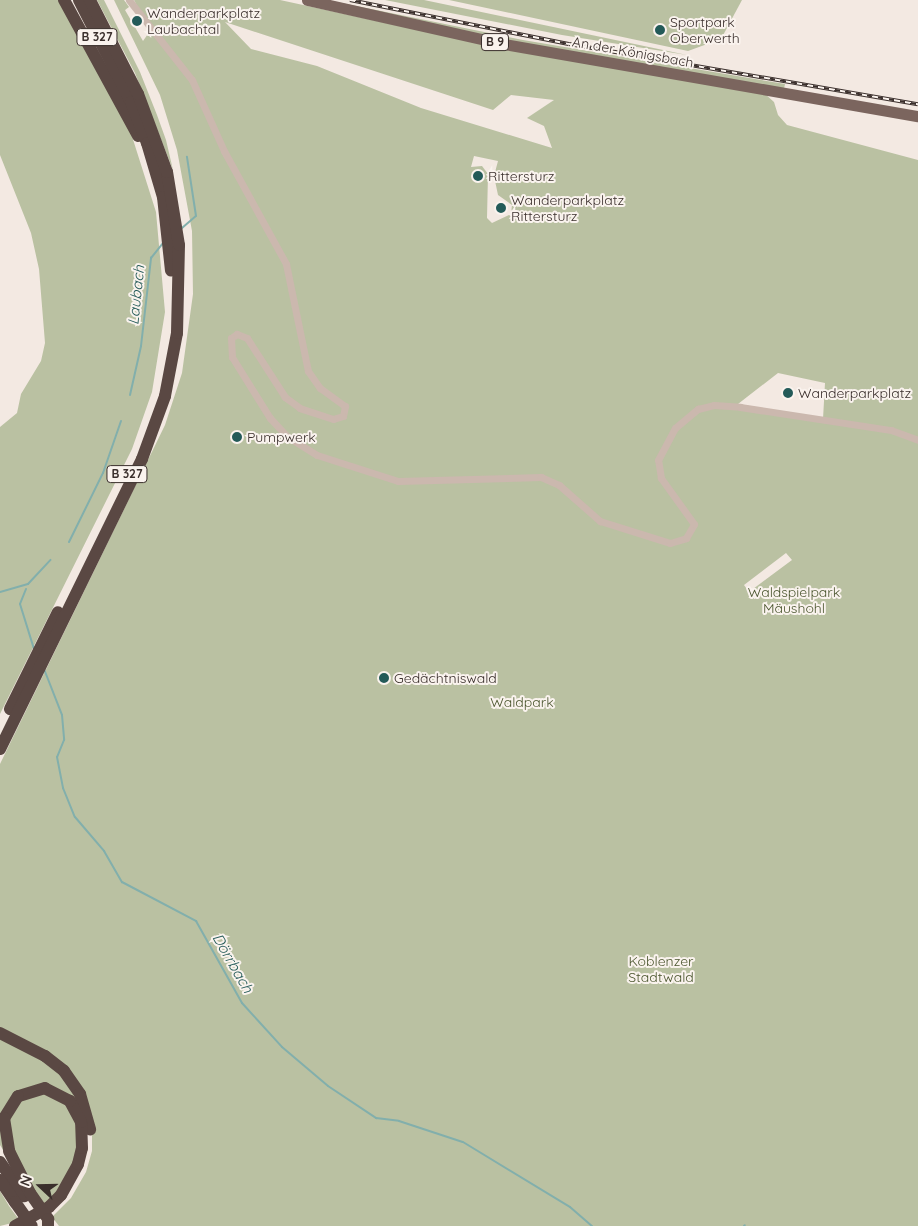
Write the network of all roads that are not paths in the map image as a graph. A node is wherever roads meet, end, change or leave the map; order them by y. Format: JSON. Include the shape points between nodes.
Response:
{"nodes":[{"id":1,"x":64,"y":0,"type":"edge"},
{"id":2,"x":78,"y":0,"type":"edge"},
{"id":3,"x":90,"y":0,"type":"edge"},
{"id":4,"x":129,"y":0,"type":"edge"},
{"id":5,"x":307,"y":0,"type":"edge"},
{"id":6,"x":918,"y":116,"type":"edge"},
{"id":7,"x":154,"y":165,"type":"junction"},
{"id":8,"x":918,"y":440,"type":"edge"},
{"id":9,"x":14,"y":709,"type":"junction"},
{"id":10,"x":0,"y":729,"type":"edge"},
{"id":11,"x":0,"y":749,"type":"edge"},
{"id":12,"x":0,"y":1033,"type":"edge"},
{"id":13,"x":0,"y":1162,"type":"edge"},
{"id":14,"x":0,"y":1180,"type":"edge"},
{"id":15,"x":23,"y":1197,"type":"junction"},
{"id":16,"x":15,"y":1226,"type":"edge"},
{"id":17,"x":31,"y":1226,"type":"edge"},
{"id":18,"x":47,"y":1226,"type":"edge"}],
"edges":[{"from":1,"to":7,"type":"highway","number":"B 327"},
{"from":2,"to":7,"type":"highway","number":"B 327","via":[[136,113]]},
{"from":3,"to":9,"type":"highway","number":"B 327","via":[[138,94],[162,153],[177,228],[180,310],[172,366],[149,442]]},
{"from":4,"to":8,"type":"street","via":[[192,80],[224,152],[286,264],[308,371],[320,388],[346,406],[343,416],[333,419],[300,408],[285,397],[247,338],[237,334],[231,338],[232,357],[270,418],[288,437],[317,455],[398,481],[541,477],[559,485],[600,521],[670,543],[686,538],[694,524],[661,478],[658,460],[675,428],[698,409],[714,405],[740,407],[891,430]]},
{"from":5,"to":6,"type":"main road","name":"An der Königsbach","number":"B 9","via":[[504,44]]},
{"from":7,"to":9,"type":"highway","number":"B 327","via":[[166,216],[172,290],[168,348],[159,389],[137,453]]},
{"from":9,"to":10,"type":"highway","number":"B 327"},
{"from":9,"to":11,"type":"highway","number":"B 327"},
{"from":12,"to":17,"type":"highway","via":[[45,1056],[64,1071],[80,1094],[88,1120],[89,1150],[75,1183],[53,1211]]},
{"from":13,"to":15,"type":"highway"},
{"from":14,"to":15,"type":"highway"},
{"from":15,"to":16,"type":"highway","via":[[9,1151],[4,1118],[18,1096],[45,1088],[70,1101],[81,1122],[82,1148],[78,1164],[61,1195],[49,1207]]},
{"from":15,"to":17,"type":"highway","bridge":true},
{"from":15,"to":18,"type":"highway"}]}
